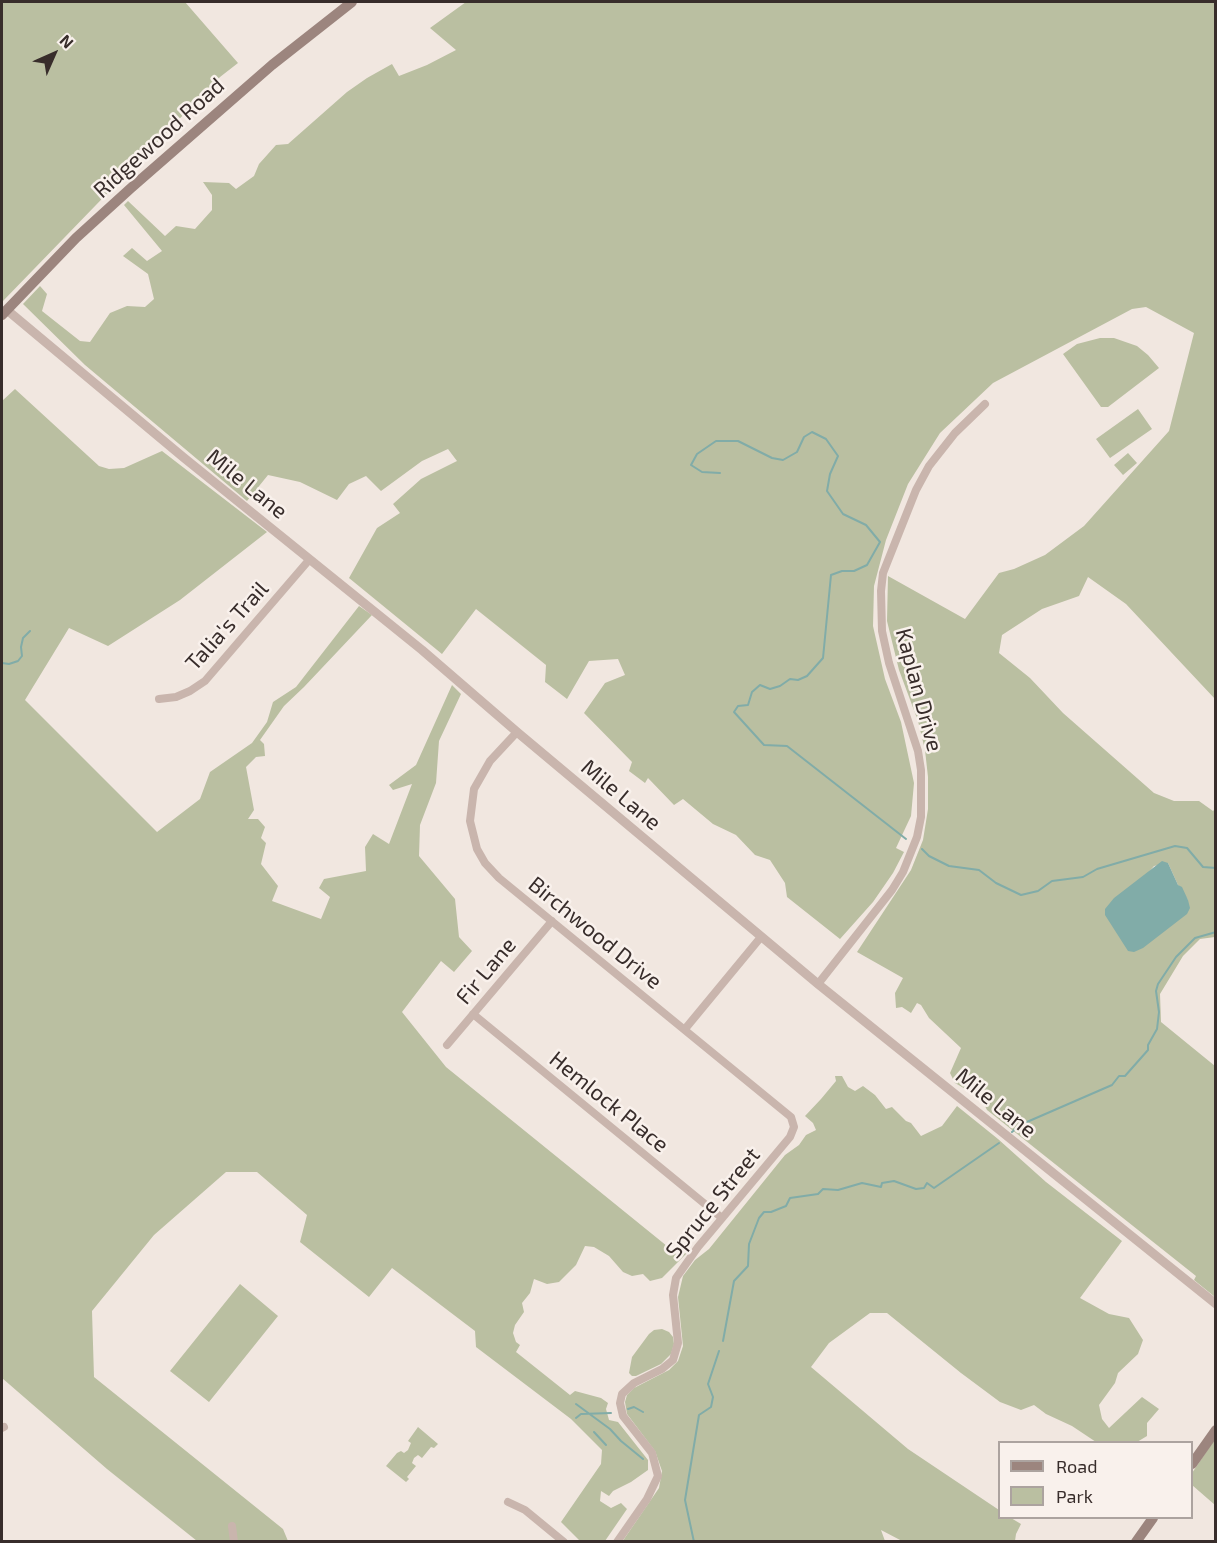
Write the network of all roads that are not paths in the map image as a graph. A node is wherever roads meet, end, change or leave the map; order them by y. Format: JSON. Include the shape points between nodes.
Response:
{"nodes":[{"id":1,"x":352,"y":2,"type":"edge"},
{"id":2,"x":4,"y":312,"type":"edge"},
{"id":3,"x":985,"y":404,"type":"dead end"},
{"id":4,"x":309,"y":560,"type":"junction"},
{"id":5,"x":159,"y":699,"type":"dead end"},
{"id":6,"x":517,"y":732,"type":"junction"},
{"id":7,"x":552,"y":921,"type":"junction"},
{"id":8,"x":761,"y":937,"type":"junction"},
{"id":9,"x":818,"y":984,"type":"junction"},
{"id":10,"x":473,"y":1014,"type":"junction"},
{"id":11,"x":685,"y":1029,"type":"junction"},
{"id":12,"x":447,"y":1045,"type":"dead end"},
{"id":13,"x":794,"y":1127,"type":"joint"},
{"id":14,"x":722,"y":1218,"type":"junction"},
{"id":15,"x":1215,"y":1304,"type":"edge"},
{"id":16,"x":1215,"y":1430,"type":"edge"},
{"id":17,"x":1193,"y":1461,"type":"edge"},
{"id":18,"x":508,"y":1502,"type":"dead end"},
{"id":19,"x":1153,"y":1519,"type":"edge"},
{"id":20,"x":232,"y":1526,"type":"dead end"},
{"id":21,"x":234,"y":1542,"type":"edge"},
{"id":22,"x":564,"y":1542,"type":"edge"},
{"id":23,"x":617,"y":1542,"type":"edge"},
{"id":24,"x":1136,"y":1542,"type":"edge"}],
"edges":[{"from":1,"to":2,"type":"main road","name":"Ridgewood Road","via":[[272,65],[147,174],[76,238]]},
{"from":2,"to":4,"type":"street","name":"Mile Lane"},
{"from":3,"to":9,"type":"street","name":"Kaplan Drive","via":[[929,466],[883,573],[882,631],[920,760],[921,817],[917,837],[892,890]]},
{"from":4,"to":5,"type":"street","name":"Talia's Trail","via":[[205,681],[190,691]]},
{"from":4,"to":6,"type":"street","name":"Mile Lane"},
{"from":6,"to":7,"type":"street","name":"Birchwood Drive","via":[[490,761],[474,789],[471,828],[485,863]]},
{"from":6,"to":8,"type":"street","name":"Mile Lane"},
{"from":7,"to":10,"type":"street","name":"Fir Lane"},
{"from":7,"to":11,"type":"street","name":"Birchwood Drive"},
{"from":8,"to":9,"type":"street","name":"Mile Lane"},
{"from":8,"to":11,"type":"street"},
{"from":9,"to":15,"type":"street","name":"Mile Lane"},
{"from":10,"to":12,"type":"street","name":"Fir Lane"},
{"from":10,"to":14,"type":"street","name":"Hemlock Place"},
{"from":11,"to":13,"type":"street","name":"Birchwood Drive","via":[[791,1117]]},
{"from":13,"to":14,"type":"street","name":"Spruce Street","via":[[790,1137]]},
{"from":14,"to":23,"type":"street","name":"Spruce Street","via":[[676,1278],[673,1295],[678,1344],[674,1358],[662,1369],[628,1386],[620,1398],[622,1416],[652,1453],[658,1476]]},
{"from":16,"to":17,"type":"main road"},
{"from":18,"to":22,"type":"street","via":[[534,1516]]},
{"from":19,"to":24,"type":"main road"},
{"from":20,"to":21,"type":"street"}]}
